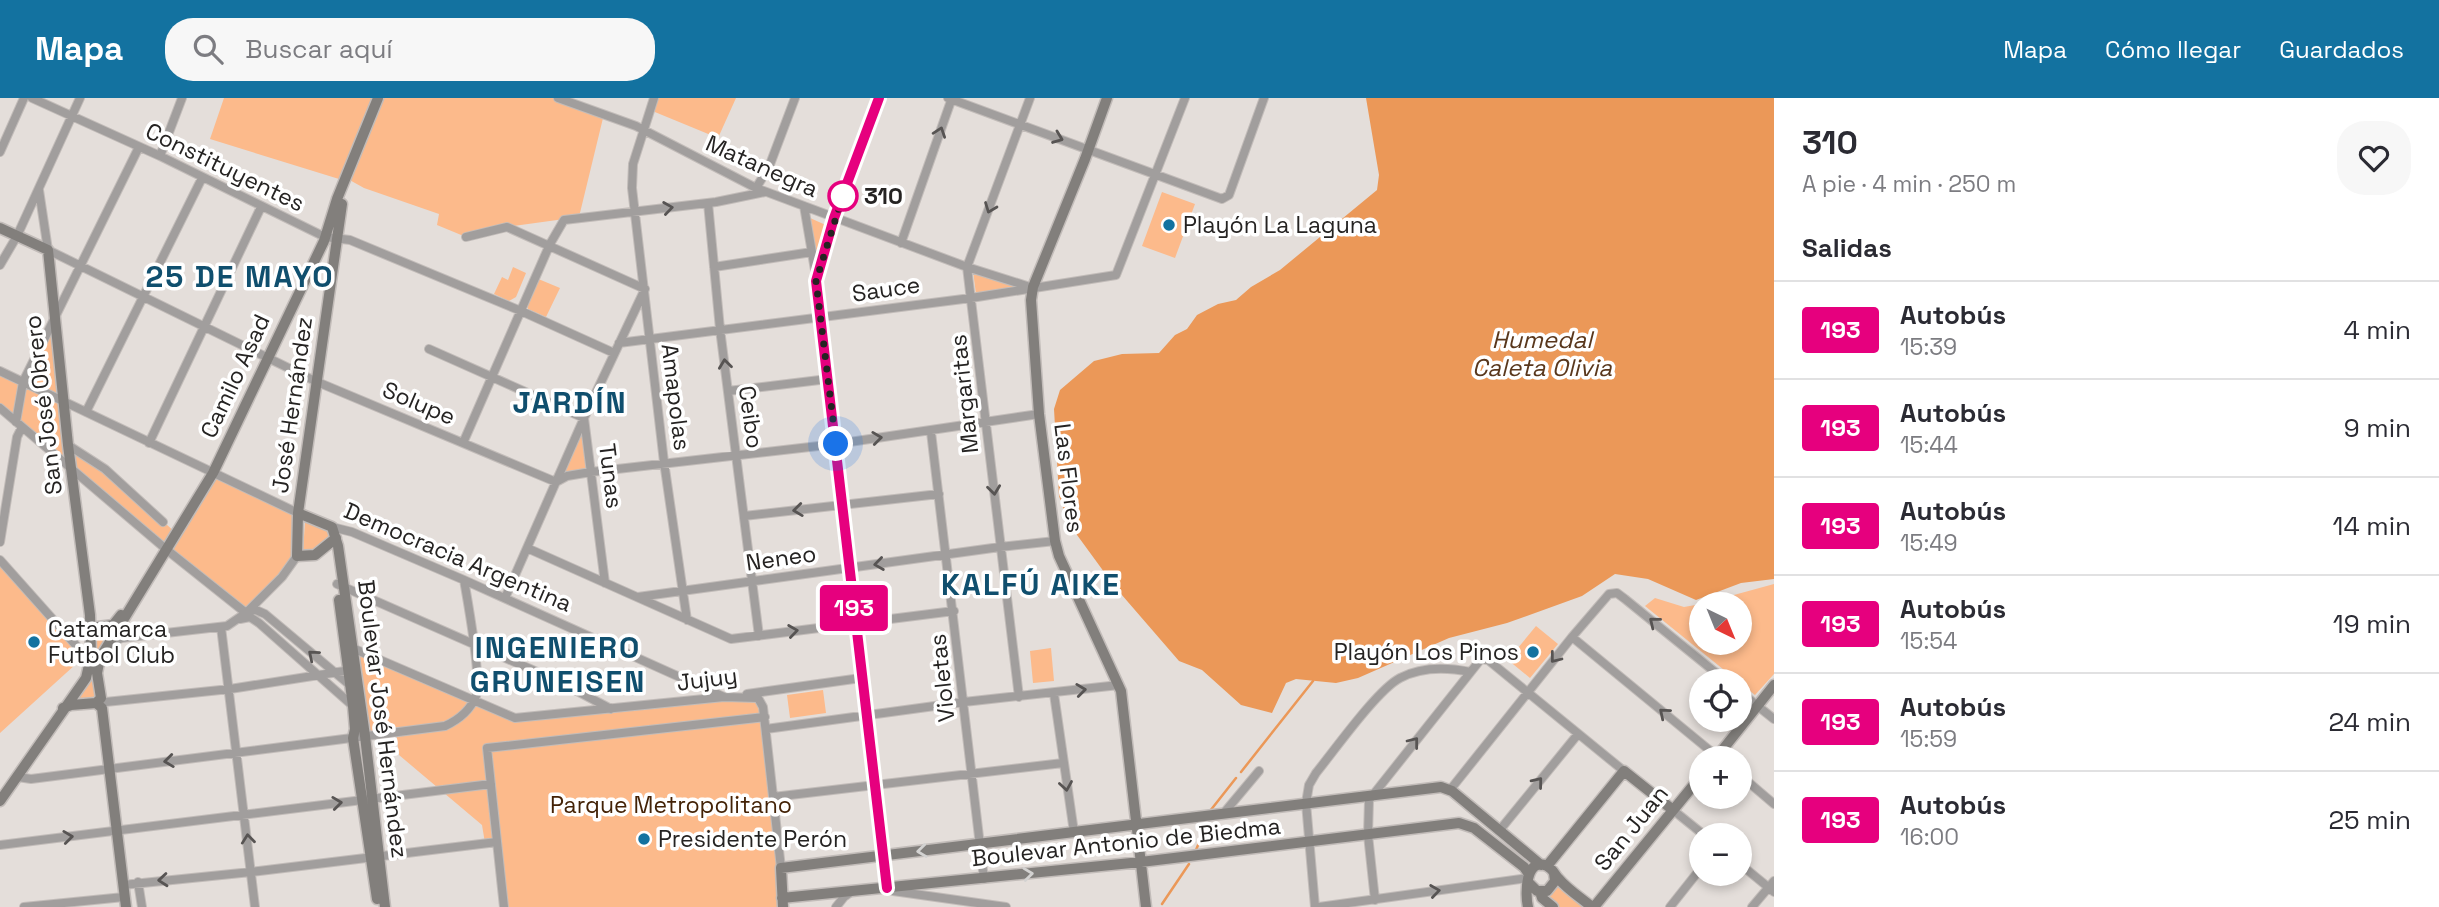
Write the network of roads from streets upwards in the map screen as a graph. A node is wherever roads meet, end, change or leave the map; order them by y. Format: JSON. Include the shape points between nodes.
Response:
{"nodes":[{"id":1,"x":24,"y":98,"type":"edge"},
{"id":2,"x":32,"y":98,"type":"edge"},
{"id":3,"x":80,"y":98,"type":"edge"},
{"id":4,"x":378,"y":98,"type":"edge"},
{"id":5,"x":558,"y":98,"type":"edge"},
{"id":6,"x":654,"y":98,"type":"edge"},
{"id":7,"x":795,"y":98,"type":"edge"},
{"id":8,"x":879,"y":98,"type":"edge"},
{"id":9,"x":951,"y":98,"type":"edge"},
{"id":10,"x":1030,"y":98,"type":"edge"},
{"id":11,"x":1107,"y":98,"type":"edge"},
{"id":12,"x":1185,"y":98,"type":"edge"},
{"id":13,"x":1264,"y":98,"type":"edge"},
{"id":14,"x":180,"y":99,"type":"edge"},
{"id":15,"x":72,"y":116,"type":"junction"},
{"id":16,"x":1021,"y":124,"type":"junction"},
{"id":17,"x":643,"y":129,"type":"junction"},
{"id":18,"x":139,"y":147,"type":"junction"},
{"id":19,"x":1088,"y":149,"type":"junction"},
{"id":20,"x":0,"y":152,"type":"edge"},
{"id":21,"x":160,"y":156,"type":"junction"},
{"id":22,"x":1156,"y":174,"type":"junction"},
{"id":23,"x":202,"y":178,"type":"junction"},
{"id":24,"x":756,"y":188,"type":"junction"},
{"id":25,"x":39,"y":190,"type":"junction"},
{"id":26,"x":768,"y":192,"type":"junction"},
{"id":27,"x":708,"y":203,"type":"junction"},
{"id":28,"x":804,"y":206,"type":"junction"},
{"id":29,"x":261,"y":207,"type":"junction"},
{"id":30,"x":635,"y":212,"type":"junction"},
{"id":31,"x":834,"y":218,"type":"junction"},
{"id":32,"x":0,"y":228,"type":"edge"},
{"id":33,"x":17,"y":236,"type":"junction"},
{"id":34,"x":331,"y":237,"type":"junction"},
{"id":35,"x":466,"y":237,"type":"dead end"},
{"id":36,"x":901,"y":243,"type":"junction"},
{"id":37,"x":550,"y":244,"type":"junction"},
{"id":38,"x":48,"y":250,"type":"junction"},
{"id":39,"x":812,"y":252,"type":"junction"},
{"id":40,"x":0,"y":265,"type":"edge"},
{"id":41,"x":80,"y":265,"type":"junction"},
{"id":42,"x":714,"y":267,"type":"junction"},
{"id":43,"x":967,"y":267,"type":"junction"},
{"id":44,"x":816,"y":281,"type":"junction"},
{"id":45,"x":1033,"y":287,"type":"junction"},
{"id":46,"x":645,"y":289,"type":"junction"},
{"id":47,"x":142,"y":296,"type":"junction"},
{"id":48,"x":971,"y":298,"type":"junction"},
{"id":49,"x":521,"y":311,"type":"junction"},
{"id":50,"x":54,"y":318,"type":"junction"},
{"id":51,"x":820,"y":318,"type":"junction"},
{"id":52,"x":203,"y":327,"type":"junction"},
{"id":53,"x":720,"y":329,"type":"junction"},
{"id":54,"x":649,"y":339,"type":"junction"},
{"id":55,"x":619,"y":343,"type":"junction"},
{"id":56,"x":429,"y":349,"type":"dead end"},
{"id":57,"x":614,"y":353,"type":"junction"},
{"id":58,"x":267,"y":359,"type":"junction"},
{"id":59,"x":0,"y":370,"type":"edge"},
{"id":60,"x":492,"y":376,"type":"junction"},
{"id":61,"x":828,"y":379,"type":"junction"},
{"id":62,"x":315,"y":381,"type":"junction"},
{"id":63,"x":23,"y":382,"type":"junction"},
{"id":64,"x":728,"y":391,"type":"junction"},
{"id":65,"x":63,"y":402,"type":"junction"},
{"id":66,"x":0,"y":408,"type":"edge"},
{"id":67,"x":86,"y":412,"type":"junction"},
{"id":68,"x":1039,"y":414,"type":"junction"},
{"id":69,"x":584,"y":418,"type":"junction"},
{"id":70,"x":986,"y":422,"type":"junction"},
{"id":71,"x":19,"y":425,"type":"junction"},
{"id":72,"x":931,"y":432,"type":"junction"},
{"id":73,"x":149,"y":443,"type":"junction"},
{"id":74,"x":463,"y":443,"type":"junction"},
{"id":75,"x":836,"y":444,"type":"junction"},
{"id":76,"x":68,"y":445,"type":"junction"},
{"id":77,"x":737,"y":456,"type":"junction"},
{"id":78,"x":664,"y":463,"type":"junction"},
{"id":79,"x":72,"y":470,"type":"junction"},
{"id":80,"x":591,"y":472,"type":"junction"},
{"id":81,"x":213,"y":474,"type":"junction"},
{"id":82,"x":556,"y":482,"type":"junction"},
{"id":83,"x":939,"y":494,"type":"junction"},
{"id":84,"x":842,"y":505,"type":"junction"},
{"id":85,"x":298,"y":513,"type":"junction"},
{"id":86,"x":744,"y":516,"type":"junction"},
{"id":87,"x":163,"y":522,"type":"dead end"},
{"id":88,"x":334,"y":532,"type":"junction"},
{"id":89,"x":1055,"y":541,"type":"junction"},
{"id":90,"x":0,"y":542,"type":"edge"},
{"id":91,"x":1000,"y":547,"type":"junction"},
{"id":92,"x":527,"y":548,"type":"junction"},
{"id":93,"x":166,"y":550,"type":"junction"},
{"id":94,"x":323,"y":550,"type":"junction"},
{"id":95,"x":947,"y":555,"type":"junction"},
{"id":96,"x":298,"y":556,"type":"junction"},
{"id":97,"x":0,"y":560,"type":"edge"},
{"id":98,"x":849,"y":568,"type":"junction"},
{"id":99,"x":464,"y":580,"type":"junction"},
{"id":100,"x":752,"y":581,"type":"junction"},
{"id":101,"x":605,"y":583,"type":"junction"},
{"id":102,"x":341,"y":586,"type":"junction"},
{"id":103,"x":682,"y":591,"type":"junction"},
{"id":104,"x":637,"y":597,"type":"junction"},
{"id":105,"x":505,"y":598,"type":"junction"},
{"id":106,"x":253,"y":607,"type":"junction"},
{"id":107,"x":954,"y":611,"type":"junction"},
{"id":108,"x":90,"y":615,"type":"junction"},
{"id":109,"x":237,"y":620,"type":"junction"},
{"id":110,"x":687,"y":620,"type":"junction"},
{"id":111,"x":259,"y":623,"type":"junction"},
{"id":112,"x":856,"y":624,"type":"junction"},
{"id":113,"x":221,"y":626,"type":"junction"},
{"id":114,"x":111,"y":633,"type":"junction"},
{"id":115,"x":759,"y":636,"type":"junction"},
{"id":116,"x":91,"y":637,"type":"junction"},
{"id":117,"x":1572,"y":637,"type":"junction"},
{"id":118,"x":474,"y":644,"type":"junction"},
{"id":119,"x":77,"y":646,"type":"junction"},
{"id":120,"x":349,"y":646,"type":"junction"},
{"id":121,"x":90,"y":661,"type":"junction"},
{"id":122,"x":354,"y":661,"type":"junction"},
{"id":123,"x":1711,"y":669,"type":"edge"},
{"id":124,"x":347,"y":671,"type":"junction"},
{"id":125,"x":1469,"y":672,"type":"junction"},
{"id":126,"x":335,"y":673,"type":"junction"},
{"id":127,"x":319,"y":676,"type":"junction"},
{"id":128,"x":861,"y":678,"type":"junction"},
{"id":129,"x":349,"y":685,"type":"junction"},
{"id":130,"x":1119,"y":685,"type":"junction"},
{"id":131,"x":1774,"y":685,"type":"edge"},
{"id":132,"x":230,"y":690,"type":"junction"},
{"id":133,"x":1054,"y":694,"type":"junction"},
{"id":134,"x":1528,"y":694,"type":"junction"},
{"id":135,"x":724,"y":697,"type":"junction"},
{"id":136,"x":1019,"y":697,"type":"junction"},
{"id":137,"x":474,"y":700,"type":"junction"},
{"id":138,"x":73,"y":701,"type":"junction"},
{"id":139,"x":356,"y":702,"type":"junction"},
{"id":140,"x":964,"y":702,"type":"junction"},
{"id":141,"x":1752,"y":702,"type":"edge"},
{"id":142,"x":96,"y":703,"type":"junction"},
{"id":143,"x":1757,"y":706,"type":"junction"},
{"id":144,"x":612,"y":709,"type":"junction"},
{"id":145,"x":765,"y":717,"type":"junction"},
{"id":146,"x":866,"y":717,"type":"junction"},
{"id":147,"x":1774,"y":719,"type":"edge"},
{"id":148,"x":766,"y":729,"type":"junction"},
{"id":149,"x":1578,"y":734,"type":"junction"},
{"id":150,"x":365,"y":736,"type":"junction"},
{"id":151,"x":353,"y":738,"type":"junction"},
{"id":152,"x":1704,"y":746,"type":"edge"},
{"id":153,"x":1726,"y":746,"type":"edge"},
{"id":154,"x":237,"y":752,"type":"junction"},
{"id":155,"x":1063,"y":763,"type":"junction"},
{"id":156,"x":110,"y":768,"type":"junction"},
{"id":157,"x":1259,"y":771,"type":"dead end"},
{"id":158,"x":1624,"y":771,"type":"junction"},
{"id":159,"x":971,"y":773,"type":"junction"},
{"id":160,"x":18,"y":777,"type":"junction"},
{"id":161,"x":491,"y":784,"type":"junction"},
{"id":162,"x":873,"y":785,"type":"junction"},
{"id":163,"x":1752,"y":785,"type":"edge"},
{"id":164,"x":1445,"y":788,"type":"junction"},
{"id":165,"x":1689,"y":791,"type":"edge"},
{"id":166,"x":1372,"y":796,"type":"junction"},
{"id":167,"x":773,"y":797,"type":"junction"},
{"id":168,"x":367,"y":799,"type":"junction"},
{"id":169,"x":0,"y":801,"type":"edge"},
{"id":170,"x":1306,"y":803,"type":"junction"},
{"id":171,"x":1774,"y":804,"type":"edge"},
{"id":172,"x":1674,"y":810,"type":"junction"},
{"id":173,"x":1223,"y":814,"type":"junction"},
{"id":174,"x":245,"y":815,"type":"junction"},
{"id":175,"x":1690,"y":823,"type":"edge"},
{"id":176,"x":1135,"y":824,"type":"junction"},
{"id":177,"x":118,"y":830,"type":"junction"},
{"id":178,"x":1499,"y":831,"type":"junction"},
{"id":179,"x":1074,"y":832,"type":"junction"},
{"id":180,"x":1368,"y":835,"type":"junction"},
{"id":181,"x":497,"y":842,"type":"junction"},
{"id":182,"x":1311,"y":842,"type":"junction"},
{"id":183,"x":979,"y":843,"type":"junction"},
{"id":184,"x":0,"y":845,"type":"edge"},
{"id":185,"x":375,"y":856,"type":"junction"},
{"id":186,"x":881,"y":856,"type":"junction"},
{"id":187,"x":1141,"y":862,"type":"junction"},
{"id":188,"x":781,"y":868,"type":"junction"},
{"id":189,"x":1547,"y":868,"type":"junction"},
{"id":190,"x":251,"y":872,"type":"junction"},
{"id":191,"x":1752,"y":872,"type":"edge"},
{"id":192,"x":1528,"y":878,"type":"junction"},
{"id":193,"x":984,"y":879,"type":"junction"},
{"id":194,"x":138,"y":882,"type":"junction"},
{"id":195,"x":1689,"y":883,"type":"edge"},
{"id":196,"x":1772,"y":886,"type":"edge"},
{"id":197,"x":887,"y":888,"type":"junction"},
{"id":198,"x":1538,"y":891,"type":"junction"},
{"id":199,"x":852,"y":892,"type":"junction"},
{"id":200,"x":125,"y":896,"type":"edge"},
{"id":201,"x":1375,"y":900,"type":"junction"},
{"id":202,"x":783,"y":903,"type":"edge"},
{"id":203,"x":24,"y":907,"type":"edge"},
{"id":204,"x":142,"y":907,"type":"edge"},
{"id":205,"x":255,"y":907,"type":"edge"},
{"id":206,"x":378,"y":907,"type":"edge"},
{"id":207,"x":385,"y":907,"type":"edge"},
{"id":208,"x":504,"y":907,"type":"edge"},
{"id":209,"x":836,"y":907,"type":"edge"},
{"id":210,"x":1006,"y":907,"type":"edge"},
{"id":211,"x":1146,"y":907,"type":"edge"},
{"id":212,"x":1317,"y":907,"type":"edge"},
{"id":213,"x":1528,"y":907,"type":"edge"},
{"id":214,"x":1533,"y":907,"type":"edge"},
{"id":215,"x":1553,"y":907,"type":"edge"},
{"id":216,"x":1593,"y":907,"type":"edge"},
{"id":217,"x":1670,"y":907,"type":"edge"},
{"id":218,"x":1752,"y":907,"type":"edge"}],
"edges":[{"from":1,"to":20,"type":"street"},
{"from":2,"to":15,"type":"street","name":"Constituyentes"},
{"from":3,"to":15,"type":"street"},
{"from":4,"to":34,"type":"street","name":"Camilo Asad","via":[[346,177]]},
{"from":5,"to":17,"type":"street","name":"Matanegra"},
{"from":6,"to":17,"type":"street","name":"Amapolas"},
{"from":7,"to":24,"type":"street","via":[[769,167]]},
{"from":8,"to":31,"type":"street"},
{"from":9,"to":16,"type":"street"},
{"from":36,"to":9,"type":"street","one_way":true},
{"from":10,"to":16,"type":"street","name":"Margaritas"},
{"from":11,"to":19,"type":"street","name":"Las Flores"},
{"from":12,"to":22,"type":"street"},
{"from":13,"to":22,"type":"street","via":[[1226,198]]},
{"from":14,"to":21,"type":"street"},
{"from":15,"to":18,"type":"street","name":"Constituyentes"},
{"from":15,"to":25,"type":"street"},
{"from":16,"to":19,"type":"street","one_way":true},
{"from":16,"to":43,"type":"street","name":"Margaritas","one_way":true},
{"from":17,"to":24,"type":"street","name":"Matanegra"},
{"from":17,"to":30,"type":"street","name":"Amapolas","via":[[631,174]]},
{"from":18,"to":21,"type":"street","name":"Constituyentes"},
{"from":18,"to":41,"type":"street"},
{"from":19,"to":22,"type":"street"},
{"from":19,"to":45,"type":"street","name":"Las Flores"},
{"from":21,"to":23,"type":"street","name":"Constituyentes"},
{"from":22,"to":45,"type":"street","name":"Sauce","via":[[1116,275]]},
{"from":23,"to":29,"type":"street","name":"Constituyentes"},
{"from":23,"to":47,"type":"street"},
{"from":24,"to":26,"type":"street","name":"Matanegra"},
{"from":25,"to":33,"type":"street"},
{"from":25,"to":38,"type":"street","name":"San José Obrero"},
{"from":26,"to":27,"type":"street"},
{"from":26,"to":28,"type":"street","name":"Matanegra"},
{"from":30,"to":27,"type":"street","one_way":true},
{"from":27,"to":42,"type":"street","name":"Ceibo"},
{"from":28,"to":31,"type":"street","name":"Matanegra"},
{"from":28,"to":39,"type":"street"},
{"from":29,"to":34,"type":"street","name":"Constituyentes"},
{"from":29,"to":52,"type":"street"},
{"from":30,"to":37,"type":"street","via":[[564,220]]},
{"from":30,"to":46,"type":"street","name":"Amapolas"},
{"from":31,"to":36,"type":"street","name":"Matanegra"},
{"from":31,"to":44,"type":"street"},
{"from":32,"to":33,"type":"street"},
{"from":33,"to":38,"type":"street"},
{"from":33,"to":40,"type":"street"},
{"from":34,"to":49,"type":"street"},
{"from":34,"to":58,"type":"street","name":"Camilo Asad"},
{"from":34,"to":62,"type":"street","name":"José Hernández"},
{"from":35,"to":37,"type":"street","via":[[507,227]]},
{"from":36,"to":43,"type":"street","name":"Matanegra"},
{"from":37,"to":46,"type":"street"},
{"from":37,"to":49,"type":"street"},
{"from":38,"to":41,"type":"street","name":"Solupe"},
{"from":38,"to":50,"type":"street","name":"San José Obrero"},
{"from":39,"to":42,"type":"street"},
{"from":39,"to":44,"type":"street"},
{"from":41,"to":47,"type":"street","name":"Solupe"},
{"from":41,"to":50,"type":"street"},
{"from":42,"to":53,"type":"street","name":"Ceibo"},
{"from":43,"to":45,"type":"street","name":"Matanegra"},
{"from":43,"to":48,"type":"street","name":"Margaritas"},
{"from":44,"to":51,"type":"street"},
{"from":45,"to":48,"type":"street","name":"Sauce"},
{"from":45,"to":68,"type":"street","name":"Las Flores"},
{"from":46,"to":54,"type":"street","name":"Amapolas"},
{"from":46,"to":55,"type":"street"},
{"from":47,"to":52,"type":"street","name":"Solupe"},
{"from":47,"to":67,"type":"street"},
{"from":48,"to":51,"type":"street","name":"Sauce"},
{"from":48,"to":70,"type":"street","name":"Margaritas"},
{"from":49,"to":57,"type":"street"},
{"from":49,"to":60,"type":"street"},
{"from":50,"to":63,"type":"street"},
{"from":50,"to":65,"type":"street","name":"San José Obrero"},
{"from":51,"to":53,"type":"street","name":"Sauce"},
{"from":51,"to":61,"type":"street"},
{"from":52,"to":58,"type":"street","name":"Solupe"},
{"from":52,"to":73,"type":"street"},
{"from":53,"to":54,"type":"street","name":"Sauce"},
{"from":64,"to":53,"type":"street","name":"Ceibo","one_way":true},
{"from":54,"to":55,"type":"street","name":"Sauce"},
{"from":54,"to":78,"type":"street","name":"Amapolas"},
{"from":55,"to":57,"type":"street"},
{"from":56,"to":60,"type":"street","name":"Tunas"},
{"from":57,"to":69,"type":"street"},
{"from":58,"to":62,"type":"street","name":"Solupe"},
{"from":58,"to":81,"type":"street","name":"Camilo Asad"},
{"from":59,"to":63,"type":"street","name":"Democracia Argentina"},
{"from":60,"to":69,"type":"street","name":"Tunas"},
{"from":60,"to":74,"type":"street"},
{"from":61,"to":64,"type":"street"},
{"from":61,"to":75,"type":"street"},
{"from":62,"to":74,"type":"street","name":"Solupe"},
{"from":62,"to":85,"type":"street","name":"José Hernández"},
{"from":63,"to":65,"type":"street","name":"Democracia Argentina"},
{"from":63,"to":71,"type":"street"},
{"from":64,"to":77,"type":"street","name":"Ceibo"},
{"from":65,"to":67,"type":"street","name":"Democracia Argentina"},
{"from":65,"to":76,"type":"street","name":"San José Obrero"},
{"from":66,"to":71,"type":"street"},
{"from":67,"to":73,"type":"street","name":"Democracia Argentina"},
{"from":68,"to":70,"type":"street"},
{"from":68,"to":89,"type":"street","name":"Las Flores"},
{"from":69,"to":80,"type":"street","name":"Tunas"},
{"from":69,"to":82,"type":"street"},
{"from":70,"to":72,"type":"street"},
{"from":70,"to":91,"type":"street","name":"Margaritas","one_way":true},
{"from":71,"to":79,"type":"street"},
{"from":71,"to":90,"type":"street"},
{"from":75,"to":72,"type":"street","one_way":true},
{"from":72,"to":83,"type":"street","name":"Violetas"},
{"from":73,"to":81,"type":"street","name":"Democracia Argentina"},
{"from":74,"to":82,"type":"street","name":"Solupe"},
{"from":75,"to":77,"type":"street"},
{"from":75,"to":84,"type":"street"},
{"from":76,"to":79,"type":"street","name":"San José Obrero"},
{"from":76,"to":87,"type":"street","via":[[105,469]]},
{"from":77,"to":78,"type":"street"},
{"from":77,"to":86,"type":"street","name":"Ceibo"},
{"from":78,"to":80,"type":"street"},
{"from":78,"to":103,"type":"street","name":"Amapolas"},
{"from":79,"to":93,"type":"street"},
{"from":79,"to":108,"type":"street","name":"San José Obrero"},
{"from":80,"to":82,"type":"street"},
{"from":80,"to":101,"type":"street","name":"Tunas"},
{"from":81,"to":85,"type":"street","name":"Democracia Argentina"},
{"from":81,"to":93,"type":"street","name":"Camilo Asad"},
{"from":82,"to":92,"type":"street"},
{"from":83,"to":84,"type":"street"},
{"from":83,"to":95,"type":"street","name":"Violetas"},
{"from":84,"to":86,"type":"street","one_way":true},
{"from":84,"to":98,"type":"street"},
{"from":85,"to":88,"type":"street","name":"Democracia Argentina"},
{"from":85,"to":96,"type":"street","name":"José Hernández"},
{"from":86,"to":100,"type":"street","name":"Ceibo"},
{"from":88,"to":94,"type":"street"},
{"from":88,"to":99,"type":"street","name":"Democracia Argentina","via":[[352,532]]},
{"from":88,"to":102,"type":"street","name":"Boulevar José Hernández"},
{"from":89,"to":91,"type":"street","name":"Neneo"},
{"from":89,"to":130,"type":"street","name":"Las Flores"},
{"from":91,"to":95,"type":"street","name":"Neneo"},
{"from":91,"to":136,"type":"street","name":"Margaritas"},
{"from":92,"to":101,"type":"street"},
{"from":92,"to":105,"type":"street"},
{"from":93,"to":106,"type":"street"},
{"from":93,"to":114,"type":"street","name":"Camilo Asad"},
{"from":94,"to":96,"type":"street","via":[[309,557]]},
{"from":94,"to":102,"type":"street","name":"Boulevar José Hernández","via":[[330,549],[333,554]]},
{"from":95,"to":98,"type":"street","name":"Neneo","one_way":true},
{"from":95,"to":107,"type":"street","name":"Violetas"},
{"from":96,"to":106,"type":"street"},
{"from":97,"to":119,"type":"street"},
{"from":98,"to":100,"type":"street","name":"Neneo"},
{"from":98,"to":112,"type":"street"},
{"from":99,"to":105,"type":"street","name":"Democracia Argentina"},
{"from":99,"to":118,"type":"street"},
{"from":100,"to":103,"type":"street","name":"Neneo"},
{"from":100,"to":115,"type":"street","name":"Ceibo"},
{"from":101,"to":104,"type":"street"},
{"from":102,"to":118,"type":"street"},
{"from":102,"to":120,"type":"street","name":"Boulevar José Hernández"},
{"from":103,"to":104,"type":"street","name":"Neneo"},
{"from":103,"to":110,"type":"street","name":"Amapolas"},
{"from":104,"to":110,"type":"street"},
{"from":105,"to":135,"type":"street","name":"Democracia Argentina"},
{"from":106,"to":109,"type":"street"},
{"from":106,"to":111,"type":"street"},
{"from":126,"to":106,"type":"street","one_way":true,"via":[[260,606]]},
{"from":107,"to":112,"type":"street"},
{"from":107,"to":140,"type":"street","name":"Violetas"},
{"from":108,"to":114,"type":"street","via":[[95,625]]},
{"from":108,"to":116,"type":"street","name":"San José Obrero"},
{"from":109,"to":111,"type":"street","via":[[250,617]]},
{"from":109,"to":113,"type":"street"},
{"from":110,"to":115,"type":"street","via":[[731,639]]},
{"from":111,"to":127,"type":"street"},
{"from":115,"to":112,"type":"street","one_way":true},
{"from":112,"to":128,"type":"street"},
{"from":113,"to":114,"type":"street"},
{"from":113,"to":132,"type":"street"},
{"from":114,"to":116,"type":"street","via":[[95,629]]},
{"from":114,"to":142,"type":"street","via":[[98,661],[101,698]]},
{"from":116,"to":119,"type":"street","via":[[86,645]]},
{"from":116,"to":121,"type":"street","name":"San José Obrero"},
{"from":123,"to":117,"type":"street","one_way":true,"via":[[1617,593],[1605,596]]},
{"from":117,"to":134,"type":"street","one_way":true},
{"from":152,"to":117,"type":"street","one_way":true},
{"from":118,"to":137,"type":"street"},
{"from":118,"to":144,"type":"street"},
{"from":119,"to":121,"type":"street"},
{"from":120,"to":122,"type":"street","name":"Boulevar José Hernández"},
{"from":120,"to":124,"type":"street","name":"Boulevar José Hernández"},
{"from":120,"to":137,"type":"street","name":"Jujuy"},
{"from":121,"to":138,"type":"street","name":"San José Obrero"},
{"from":122,"to":124,"type":"street"},
{"from":122,"to":139,"type":"street","name":"Boulevar José Hernández"},
{"from":124,"to":126,"type":"street"},
{"from":124,"to":129,"type":"street","name":"Boulevar José Hernández"},
{"from":125,"to":134,"type":"street","via":[[1479,660],[1488,660]]},
{"from":166,"to":125,"type":"street","one_way":true},
{"from":125,"to":170,"type":"street","via":[[1443,668],[1408,675],[1389,686],[1316,773]]},
{"from":126,"to":127,"type":"street"},
{"from":126,"to":129,"type":"street"},
{"from":127,"to":132,"type":"street"},
{"from":127,"to":139,"type":"street"},
{"from":128,"to":135,"type":"street","name":"Jujuy"},
{"from":128,"to":146,"type":"street"},
{"from":129,"to":139,"type":"street","name":"Boulevar José Hernández"},
{"from":133,"to":130,"type":"street","one_way":true},
{"from":130,"to":176,"type":"street","name":"Las Flores"},
{"from":131,"to":143,"type":"street"},
{"from":132,"to":142,"type":"street"},
{"from":132,"to":154,"type":"street"},
{"from":133,"to":136,"type":"street"},
{"from":133,"to":155,"type":"street"},
{"from":134,"to":149,"type":"street"},
{"from":134,"to":164,"type":"street"},
{"from":135,"to":144,"type":"street","name":"Jujuy"},
{"from":135,"to":145,"type":"street","via":[[758,698]]},
{"from":136,"to":140,"type":"street"},
{"from":137,"to":144,"type":"street","name":"Jujuy","via":[[515,718]]},
{"from":137,"to":150,"type":"street","via":[[459,719],[445,726]]},
{"from":138,"to":142,"type":"street"},
{"from":138,"to":160,"type":"street","via":[[63,708]]},
{"from":139,"to":150,"type":"street","name":"Boulevar José Hernández"},
{"from":139,"to":151,"type":"street","name":"Boulevar José Hernández"},
{"from":140,"to":146,"type":"street"},
{"from":140,"to":159,"type":"street","name":"Violetas"},
{"from":141,"to":143,"type":"street"},
{"from":142,"to":156,"type":"street","via":[[102,708]]},
{"from":143,"to":147,"type":"street"},
{"from":143,"to":153,"type":"street"},
{"from":145,"to":148,"type":"street"},
{"from":145,"to":161,"type":"street","via":[[487,748]]},
{"from":146,"to":148,"type":"street"},
{"from":146,"to":162,"type":"street"},
{"from":148,"to":167,"type":"street"},
{"from":149,"to":158,"type":"street"},
{"from":178,"to":149,"type":"street","one_way":true},
{"from":150,"to":151,"type":"street"},
{"from":150,"to":168,"type":"street","name":"Boulevar José Hernández"},
{"from":151,"to":154,"type":"street"},
{"from":151,"to":168,"type":"street","name":"Boulevar José Hernández"},
{"from":154,"to":156,"type":"street","one_way":true},
{"from":154,"to":174,"type":"street"},
{"from":155,"to":159,"type":"street"},
{"from":155,"to":179,"type":"street","one_way":true},
{"from":156,"to":160,"type":"street"},
{"from":156,"to":177,"type":"street"},
{"from":157,"to":173,"type":"street"},
{"from":158,"to":172,"type":"street"},
{"from":158,"to":189,"type":"street"},
{"from":159,"to":162,"type":"street"},
{"from":159,"to":183,"type":"street","name":"Violetas"},
{"from":160,"to":169,"type":"street"},
{"from":161,"to":168,"type":"street"},
{"from":161,"to":181,"type":"street"},
{"from":162,"to":167,"type":"street"},
{"from":162,"to":186,"type":"street"},
{"from":163,"to":171,"type":"street"},
{"from":164,"to":166,"type":"street","name":"Boulevar Antonio de Biedma"},
{"from":164,"to":178,"type":"street"},
{"from":165,"to":172,"type":"street","name":"San Juan"},
{"from":166,"to":170,"type":"street","name":"Boulevar Antonio de Biedma"},
{"from":166,"to":180,"type":"street"},
{"from":167,"to":188,"type":"street"},
{"from":174,"to":168,"type":"street","one_way":true},
{"from":168,"to":185,"type":"street","name":"Boulevar José Hernández"},
{"from":170,"to":173,"type":"street","name":"Boulevar Antonio de Biedma"},
{"from":170,"to":182,"type":"street"},
{"from":172,"to":175,"type":"street"},
{"from":172,"to":216,"type":"street","name":"San Juan"},
{"from":173,"to":176,"type":"street","name":"Boulevar Antonio de Biedma"},
{"from":174,"to":177,"type":"street"},
{"from":190,"to":174,"type":"street","one_way":true},
{"from":176,"to":179,"type":"street","name":"Boulevar Antonio de Biedma"},
{"from":176,"to":187,"type":"street","name":"Las Flores"},
{"from":184,"to":177,"type":"street","one_way":true},
{"from":177,"to":200,"type":"street"},
{"from":178,"to":189,"type":"street"},
{"from":179,"to":183,"type":"street","name":"Boulevar Antonio de Biedma"},
{"from":180,"to":182,"type":"street","name":"Boulevar Antonio de Biedma"},
{"from":180,"to":192,"type":"street","name":"Boulevar Antonio de Biedma","via":[[1459,823],[1473,828],[1524,867]]},
{"from":180,"to":201,"type":"street"},
{"from":181,"to":185,"type":"street"},
{"from":181,"to":208,"type":"street"},
{"from":182,"to":187,"type":"street","name":"Boulevar Antonio de Biedma"},
{"from":182,"to":212,"type":"street"},
{"from":183,"to":186,"type":"street","name":"Boulevar Antonio de Biedma","one_way":true},
{"from":183,"to":193,"type":"street","name":"Violetas"},
{"from":185,"to":190,"type":"street"},
{"from":185,"to":206,"type":"street","name":"Boulevar José Hernández"},
{"from":185,"to":207,"type":"street","name":"Boulevar José Hernández"},
{"from":186,"to":188,"type":"street","name":"Boulevar Antonio de Biedma"},
{"from":186,"to":197,"type":"street"},
{"from":193,"to":187,"type":"street","name":"Boulevar Antonio de Biedma","one_way":true},
{"from":187,"to":211,"type":"street","name":"Las Flores"},
{"from":188,"to":202,"type":"street"},
{"from":189,"to":192,"type":"street","via":[[1533,867]]},
{"from":189,"to":198,"type":"street","via":[[1553,885]]},
{"from":189,"to":216,"type":"street"},
{"from":190,"to":194,"type":"street","one_way":true},
{"from":190,"to":205,"type":"street"},
{"from":191,"to":196,"type":"street"},
{"from":192,"to":198,"type":"street"},
{"from":201,"to":192,"type":"street","one_way":true},
{"from":192,"to":213,"type":"street"},
{"from":193,"to":197,"type":"street","name":"Boulevar Antonio de Biedma"},
{"from":194,"to":200,"type":"street"},
{"from":194,"to":204,"type":"street"},
{"from":195,"to":217,"type":"street"},
{"from":196,"to":218,"type":"street"},
{"from":197,"to":199,"type":"street","name":"Boulevar Antonio de Biedma"},
{"from":197,"to":210,"type":"street"},
{"from":198,"to":214,"type":"street"},
{"from":198,"to":215,"type":"street"},
{"from":199,"to":202,"type":"street","name":"Boulevar Antonio de Biedma"},
{"from":199,"to":209,"type":"street"},
{"from":200,"to":203,"type":"street"},
{"from":201,"to":212,"type":"street"}]}
